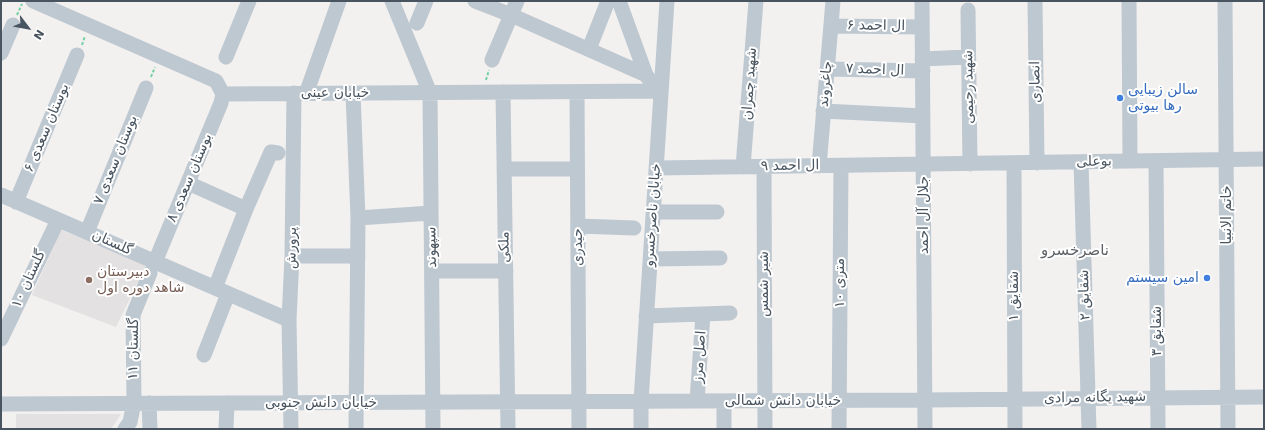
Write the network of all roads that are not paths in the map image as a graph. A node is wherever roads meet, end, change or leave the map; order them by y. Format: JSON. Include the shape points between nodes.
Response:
{"nodes":[{"id":1,"x":33,"y":1,"type":"edge"},
{"id":2,"x":249,"y":1,"type":"edge"},
{"id":3,"x":339,"y":1,"type":"edge"},
{"id":4,"x":392,"y":1,"type":"edge"},
{"id":5,"x":426,"y":1,"type":"edge"},
{"id":6,"x":475,"y":1,"type":"edge"},
{"id":7,"x":517,"y":1,"type":"edge"},
{"id":8,"x":608,"y":1,"type":"edge"},
{"id":9,"x":619,"y":1,"type":"edge"},
{"id":10,"x":667,"y":1,"type":"edge"},
{"id":11,"x":756,"y":1,"type":"edge"},
{"id":12,"x":833,"y":1,"type":"edge"},
{"id":13,"x":922,"y":1,"type":"edge"},
{"id":14,"x":1035,"y":1,"type":"edge"},
{"id":15,"x":1129,"y":1,"type":"edge"},
{"id":16,"x":1225,"y":1,"type":"edge"},
{"id":17,"x":968,"y":10,"type":"dead end"},
{"id":18,"x":511,"y":15,"type":"junction"},
{"id":19,"x":417,"y":23,"type":"dead end"},
{"id":20,"x":13,"y":25,"type":"dead end"},
{"id":21,"x":831,"y":26,"type":"junction"},
{"id":22,"x":922,"y":27,"type":"junction"},
{"id":23,"x":589,"y":49,"type":"junction"},
{"id":24,"x":1,"y":53,"type":"edge"},
{"id":25,"x":77,"y":55,"type":"road end"},
{"id":26,"x":226,"y":57,"type":"dead end"},
{"id":27,"x":968,"y":57,"type":"junction"},
{"id":28,"x":492,"y":60,"type":"road end"},
{"id":29,"x":922,"y":65,"type":"junction"},
{"id":30,"x":827,"y":68,"type":"junction"},
{"id":31,"x":646,"y":75,"type":"junction"},
{"id":32,"x":146,"y":88,"type":"road end"},
{"id":33,"x":659,"y":91,"type":"junction"},
{"id":34,"x":504,"y":92,"type":"junction"},
{"id":35,"x":577,"y":92,"type":"junction"},
{"id":36,"x":353,"y":93,"type":"junction"},
{"id":37,"x":430,"y":93,"type":"junction"},
{"id":38,"x":224,"y":94,"type":"junction"},
{"id":39,"x":300,"y":94,"type":"junction"},
{"id":40,"x":823,"y":111,"type":"junction"},
{"id":41,"x":923,"y":116,"type":"junction"},
{"id":42,"x":278,"y":153,"type":"dead end"},
{"id":43,"x":1264,"y":159,"type":"edge"},
{"id":44,"x":1226,"y":160,"type":"junction"},
{"id":45,"x":1130,"y":161,"type":"junction"},
{"id":46,"x":1156,"y":161,"type":"junction"},
{"id":47,"x":1081,"y":162,"type":"junction"},
{"id":48,"x":1014,"y":163,"type":"junction"},
{"id":49,"x":1037,"y":163,"type":"junction"},
{"id":50,"x":970,"y":164,"type":"junction"},
{"id":51,"x":924,"y":165,"type":"junction"},
{"id":52,"x":819,"y":166,"type":"junction"},
{"id":53,"x":841,"y":166,"type":"junction"},
{"id":54,"x":743,"y":167,"type":"junction"},
{"id":55,"x":764,"y":167,"type":"junction"},
{"id":56,"x":657,"y":168,"type":"junction"},
{"id":57,"x":504,"y":169,"type":"junction"},
{"id":58,"x":577,"y":169,"type":"junction"},
{"id":59,"x":188,"y":183,"type":"junction"},
{"id":60,"x":1,"y":195,"type":"edge"},
{"id":61,"x":16,"y":202,"type":"junction"},
{"id":62,"x":246,"y":210,"type":"junction"},
{"id":63,"x":653,"y":212,"type":"junction"},
{"id":64,"x":717,"y":212,"type":"dead end"},
{"id":65,"x":431,"y":213,"type":"junction"},
{"id":66,"x":358,"y":218,"type":"junction"},
{"id":67,"x":58,"y":220,"type":"junction"},
{"id":68,"x":578,"y":226,"type":"junction"},
{"id":69,"x":634,"y":228,"type":"dead end"},
{"id":70,"x":87,"y":232,"type":"junction"},
{"id":71,"x":292,"y":256,"type":"junction"},
{"id":72,"x":358,"y":256,"type":"junction"},
{"id":73,"x":720,"y":258,"type":"dead end"},
{"id":74,"x":650,"y":259,"type":"junction"},
{"id":75,"x":153,"y":267,"type":"junction"},
{"id":76,"x":432,"y":271,"type":"junction"},
{"id":77,"x":506,"y":271,"type":"junction"},
{"id":78,"x":221,"y":291,"type":"junction"},
{"id":79,"x":730,"y":313,"type":"dead end"},
{"id":80,"x":703,"y":314,"type":"junction"},
{"id":81,"x":646,"y":316,"type":"junction"},
{"id":82,"x":289,"y":320,"type":"junction"},
{"id":83,"x":1,"y":339,"type":"edge"},
{"id":84,"x":204,"y":355,"type":"dead end"},
{"id":85,"x":1228,"y":397,"type":"junction"},
{"id":86,"x":1264,"y":397,"type":"edge"},
{"id":87,"x":1089,"y":398,"type":"junction"},
{"id":88,"x":1157,"y":398,"type":"junction"},
{"id":89,"x":1014,"y":399,"type":"junction"},
{"id":90,"x":840,"y":400,"type":"junction"},
{"id":91,"x":925,"y":400,"type":"junction"},
{"id":92,"x":641,"y":401,"type":"junction"},
{"id":93,"x":697,"y":401,"type":"junction"},
{"id":94,"x":724,"y":401,"type":"junction"},
{"id":95,"x":765,"y":401,"type":"junction"},
{"id":96,"x":356,"y":402,"type":"junction"},
{"id":97,"x":433,"y":402,"type":"junction"},
{"id":98,"x":507,"y":402,"type":"junction"},
{"id":99,"x":579,"y":402,"type":"junction"},
{"id":100,"x":149,"y":403,"type":"junction"},
{"id":101,"x":227,"y":403,"type":"junction"},
{"id":102,"x":291,"y":403,"type":"junction"},
{"id":103,"x":1,"y":404,"type":"edge"},
{"id":104,"x":134,"y":404,"type":"junction"},
{"id":105,"x":129,"y":427,"type":"edge"},
{"id":106,"x":150,"y":429,"type":"edge"},
{"id":107,"x":226,"y":429,"type":"edge"},
{"id":108,"x":290,"y":429,"type":"edge"},
{"id":109,"x":356,"y":429,"type":"edge"},
{"id":110,"x":433,"y":429,"type":"edge"},
{"id":111,"x":508,"y":429,"type":"edge"},
{"id":112,"x":579,"y":429,"type":"edge"},
{"id":113,"x":641,"y":429,"type":"edge"},
{"id":114,"x":724,"y":429,"type":"edge"},
{"id":115,"x":765,"y":429,"type":"edge"},
{"id":116,"x":839,"y":429,"type":"edge"},
{"id":117,"x":925,"y":429,"type":"edge"},
{"id":118,"x":1015,"y":429,"type":"edge"},
{"id":119,"x":1089,"y":429,"type":"edge"},
{"id":120,"x":1158,"y":429,"type":"edge"},
{"id":121,"x":1228,"y":429,"type":"edge"}],
"edges":[{"from":1,"to":38,"type":"street","via":[[216,81]]},
{"from":2,"to":26,"type":"street"},
{"from":3,"to":39,"type":"street","name":"پرورش"},
{"from":4,"to":37,"type":"street"},
{"from":5,"to":19,"type":"street"},
{"from":6,"to":18,"type":"street"},
{"from":7,"to":18,"type":"street"},
{"from":8,"to":23,"type":"street"},
{"from":9,"to":31,"type":"street"},
{"from":10,"to":33,"type":"street","name":"خیابان ناصرخسرو"},
{"from":11,"to":54,"type":"street","name":"شهید چمران"},
{"from":12,"to":21,"type":"street","name":"چاغروند"},
{"from":13,"to":22,"type":"street","name":"جلال آل احمد"},
{"from":14,"to":49,"type":"street","name":"انصاری"},
{"from":15,"to":45,"type":"street"},
{"from":16,"to":44,"type":"street","name":"خاتم الانبیا"},
{"from":17,"to":27,"type":"street","name":"شهید رحیمی"},
{"from":18,"to":23,"type":"street"},
{"from":18,"to":28,"type":"street"},
{"from":20,"to":24,"type":"street"},
{"from":21,"to":22,"type":"street","name":"ال احمد ۶"},
{"from":21,"to":30,"type":"street","name":"چاغروند"},
{"from":22,"to":29,"type":"street","name":"جلال آل احمد"},
{"from":23,"to":31,"type":"street"},
{"from":25,"to":61,"type":"street","name":"بوستان سعدی ۶"},
{"from":27,"to":29,"type":"street","name":"ال احمد ۷"},
{"from":27,"to":50,"type":"street","name":"شهید رحیمی"},
{"from":29,"to":30,"type":"street","name":"ال احمد ۷"},
{"from":29,"to":41,"type":"street","name":"جلال آل احمد"},
{"from":30,"to":40,"type":"street","name":"چاغروند"},
{"from":31,"to":33,"type":"street"},
{"from":32,"to":70,"type":"street","name":"بوستان سعدی ۷"},
{"from":33,"to":35,"type":"street","name":"خیابان عینی"},
{"from":33,"to":56,"type":"street","name":"خیابان ناصرخسرو"},
{"from":34,"to":35,"type":"street","name":"خیابان عینی"},
{"from":34,"to":37,"type":"street","name":"خیابان عینی"},
{"from":34,"to":57,"type":"street","name":"ملکی"},
{"from":35,"to":58,"type":"street","name":"حیدری"},
{"from":36,"to":37,"type":"street","name":"خیابان عینی"},
{"from":36,"to":39,"type":"street","name":"خیابان عینی"},
{"from":36,"to":66,"type":"street"},
{"from":37,"to":65,"type":"street","name":"سپهوند"},
{"from":38,"to":39,"type":"street","name":"خیابان عینی"},
{"from":38,"to":59,"type":"street","name":"بوستان سعدی ۸"},
{"from":39,"to":71,"type":"street","name":"پرورش"},
{"from":40,"to":41,"type":"street"},
{"from":40,"to":52,"type":"street","name":"چاغروند"},
{"from":41,"to":51,"type":"street","name":"جلال آل احمد"},
{"from":42,"to":62,"type":"street","via":[[271,152]]},
{"from":43,"to":44,"type":"street","name":"بوعلی"},
{"from":44,"to":46,"type":"street","name":"بوعلی"},
{"from":44,"to":85,"type":"street","name":"خاتم الانبیا"},
{"from":45,"to":46,"type":"street","name":"بوعلی"},
{"from":45,"to":47,"type":"street","name":"بوعلی"},
{"from":46,"to":88,"type":"street","name":"شقایق ۳"},
{"from":47,"to":49,"type":"street","name":"بوعلی"},
{"from":47,"to":87,"type":"street","name":"شقایق ۲"},
{"from":48,"to":49,"type":"street","name":"بوعلی"},
{"from":48,"to":50,"type":"street","name":"بوعلی"},
{"from":48,"to":89,"type":"street","name":"شقایق ۱"},
{"from":50,"to":51,"type":"street","name":"بوعلی"},
{"from":51,"to":53,"type":"street","name":"ال احمد ۹"},
{"from":51,"to":91,"type":"street","name":"جلال آل احمد"},
{"from":52,"to":53,"type":"street","name":"ال احمد ۹"},
{"from":52,"to":55,"type":"street","name":"ال احمد ۹"},
{"from":53,"to":90,"type":"street","name":"۱۰ متری"},
{"from":54,"to":55,"type":"street","name":"ال احمد ۹"},
{"from":54,"to":56,"type":"street","name":"ال احمد ۹"},
{"from":55,"to":95,"type":"street","name":"شیر شمس"},
{"from":56,"to":63,"type":"street","name":"خیابان ناصرخسرو"},
{"from":57,"to":58,"type":"street"},
{"from":57,"to":77,"type":"street","name":"ملکی"},
{"from":58,"to":68,"type":"street","name":"حیدری"},
{"from":59,"to":62,"type":"street"},
{"from":59,"to":75,"type":"street","name":"بوستان سعدی ۸"},
{"from":60,"to":61,"type":"street","name":"گلستان"},
{"from":61,"to":67,"type":"street","name":"گلستان"},
{"from":62,"to":78,"type":"street"},
{"from":63,"to":64,"type":"street"},
{"from":63,"to":74,"type":"street","name":"خیابان ناصرخسرو"},
{"from":65,"to":66,"type":"street"},
{"from":65,"to":76,"type":"street","name":"سپهوند"},
{"from":66,"to":72,"type":"street"},
{"from":67,"to":70,"type":"street","name":"گلستان"},
{"from":67,"to":83,"type":"street","name":"گلستان ۱۰"},
{"from":68,"to":69,"type":"street"},
{"from":68,"to":99,"type":"street","name":"حیدری"},
{"from":70,"to":75,"type":"street","name":"گلستان"},
{"from":71,"to":72,"type":"street"},
{"from":71,"to":82,"type":"street","name":"پرورش"},
{"from":72,"to":96,"type":"street"},
{"from":73,"to":74,"type":"street"},
{"from":74,"to":81,"type":"street","name":"خیابان ناصرخسرو"},
{"from":75,"to":78,"type":"street","name":"گلستان"},
{"from":75,"to":104,"type":"street","name":"گلستان ۱۱","via":[[133,315]]},
{"from":76,"to":77,"type":"street"},
{"from":76,"to":97,"type":"street","name":"سپهوند"},
{"from":77,"to":98,"type":"street","name":"ملکی"},
{"from":78,"to":82,"type":"street","name":"گلستان"},
{"from":78,"to":84,"type":"street"},
{"from":79,"to":80,"type":"street"},
{"from":80,"to":81,"type":"street"},
{"from":80,"to":93,"type":"street","name":"اصل مرز"},
{"from":81,"to":92,"type":"street","name":"خیابان ناصرخسرو"},
{"from":82,"to":102,"type":"street","name":"پرورش"},
{"from":85,"to":86,"type":"street","name":"شهید یگانه مرادی"},
{"from":85,"to":88,"type":"street","name":"شهید یگانه مرادی"},
{"from":85,"to":121,"type":"street","name":"خاتم الانبیا"},
{"from":87,"to":88,"type":"street","name":"شهید یگانه مرادی"},
{"from":87,"to":89,"type":"street","name":"شهید یگانه مرادی"},
{"from":87,"to":119,"type":"street","name":"شقایق ۲"},
{"from":88,"to":120,"type":"street","name":"شقایق ۳"},
{"from":89,"to":91,"type":"street","name":"شهید یگانه مرادی"},
{"from":89,"to":118,"type":"street","name":"شقایق ۱"},
{"from":90,"to":91,"type":"street","name":"خیابان دانش شمالی"},
{"from":90,"to":95,"type":"street","name":"خیابان دانش شمالی"},
{"from":90,"to":116,"type":"street","name":"۱۰ متری"},
{"from":91,"to":117,"type":"street","name":"جلال آل احمد"},
{"from":92,"to":93,"type":"street","name":"خیابان دانش شمالی"},
{"from":92,"to":99,"type":"street","name":"خیابان دانش جنوبی"},
{"from":92,"to":113,"type":"street","name":"خیابان ناصرخسرو"},
{"from":93,"to":94,"type":"street","name":"خیابان دانش شمالی"},
{"from":94,"to":95,"type":"street","name":"خیابان دانش شمالی"},
{"from":94,"to":114,"type":"street"},
{"from":95,"to":115,"type":"street"},
{"from":96,"to":97,"type":"street","name":"خیابان دانش جنوبی"},
{"from":96,"to":102,"type":"street","name":"خیابان دانش جنوبی"},
{"from":96,"to":109,"type":"street"},
{"from":97,"to":98,"type":"street","name":"خیابان دانش جنوبی"},
{"from":97,"to":110,"type":"street","name":"سپهوند"},
{"from":98,"to":99,"type":"street","name":"خیابان دانش جنوبی"},
{"from":98,"to":111,"type":"street","name":"ملکی"},
{"from":99,"to":112,"type":"street","name":"حیدری"},
{"from":100,"to":101,"type":"street","name":"خیابان دانش جنوبی"},
{"from":100,"to":104,"type":"street","name":"خیابان دانش جنوبی"},
{"from":100,"to":106,"type":"street"},
{"from":101,"to":102,"type":"street","name":"خیابان دانش جنوبی"},
{"from":101,"to":107,"type":"street"},
{"from":102,"to":108,"type":"street","name":"پرورش"},
{"from":103,"to":104,"type":"street","name":"خیابان دانش جنوبی"},
{"from":104,"to":105,"type":"street","name":"گلستان ۱۱"}]}
